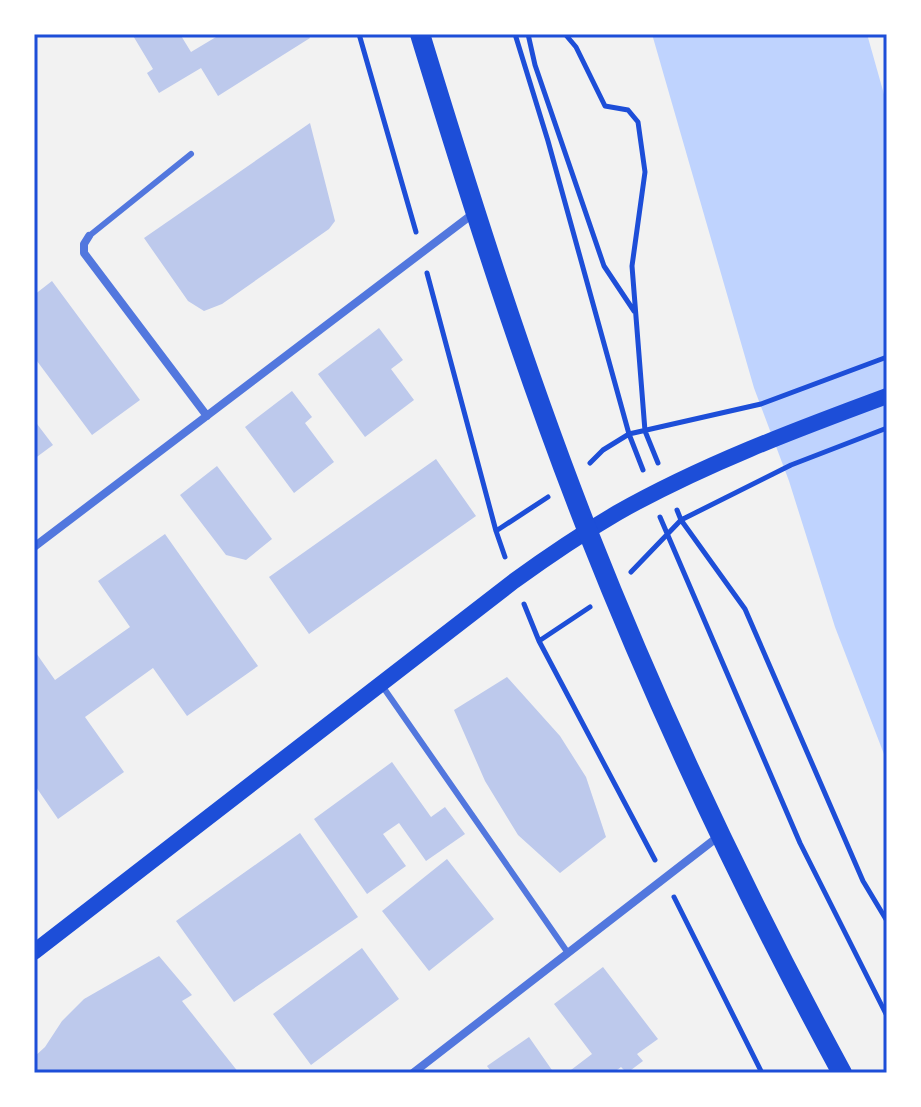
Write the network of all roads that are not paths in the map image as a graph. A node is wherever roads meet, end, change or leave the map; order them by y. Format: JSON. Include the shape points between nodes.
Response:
{"nodes":[{"id":1,"x":420,"y":34,"type":"edge"},
{"id":2,"x":191,"y":154,"type":"dead end"},
{"id":3,"x":475,"y":212,"type":"junction"},
{"id":4,"x":89,"y":236,"type":"joint"},
{"id":5,"x":887,"y":396,"type":"edge"},
{"id":6,"x":207,"y":416,"type":"junction"},
{"id":7,"x":588,"y":531,"type":"junction"},
{"id":8,"x":34,"y":547,"type":"edge"},
{"id":9,"x":381,"y":684,"type":"junction"},
{"id":10,"x":720,"y":835,"type":"junction"},
{"id":11,"x":34,"y":952,"type":"edge"},
{"id":12,"x":568,"y":953,"type":"junction"},
{"id":13,"x":413,"y":1073,"type":"edge"},
{"id":14,"x":842,"y":1073,"type":"edge"}],
"edges":[{"from":1,"to":3,"type":"main road"},
{"from":2,"to":4,"type":"lane"},
{"from":3,"to":6,"type":"street"},
{"from":3,"to":7,"type":"main road"},
{"from":4,"to":6,"type":"street","via":[[84,253]]},
{"from":5,"to":7,"type":"main road","via":[[659,491]]},
{"from":6,"to":8,"type":"street"},
{"from":7,"to":9,"type":"main road"},
{"from":7,"to":10,"type":"main road"},
{"from":9,"to":11,"type":"main road"},
{"from":9,"to":12,"type":"lane"},
{"from":10,"to":12,"type":"street"},
{"from":10,"to":14,"type":"main road"},
{"from":12,"to":13,"type":"street"}]}
